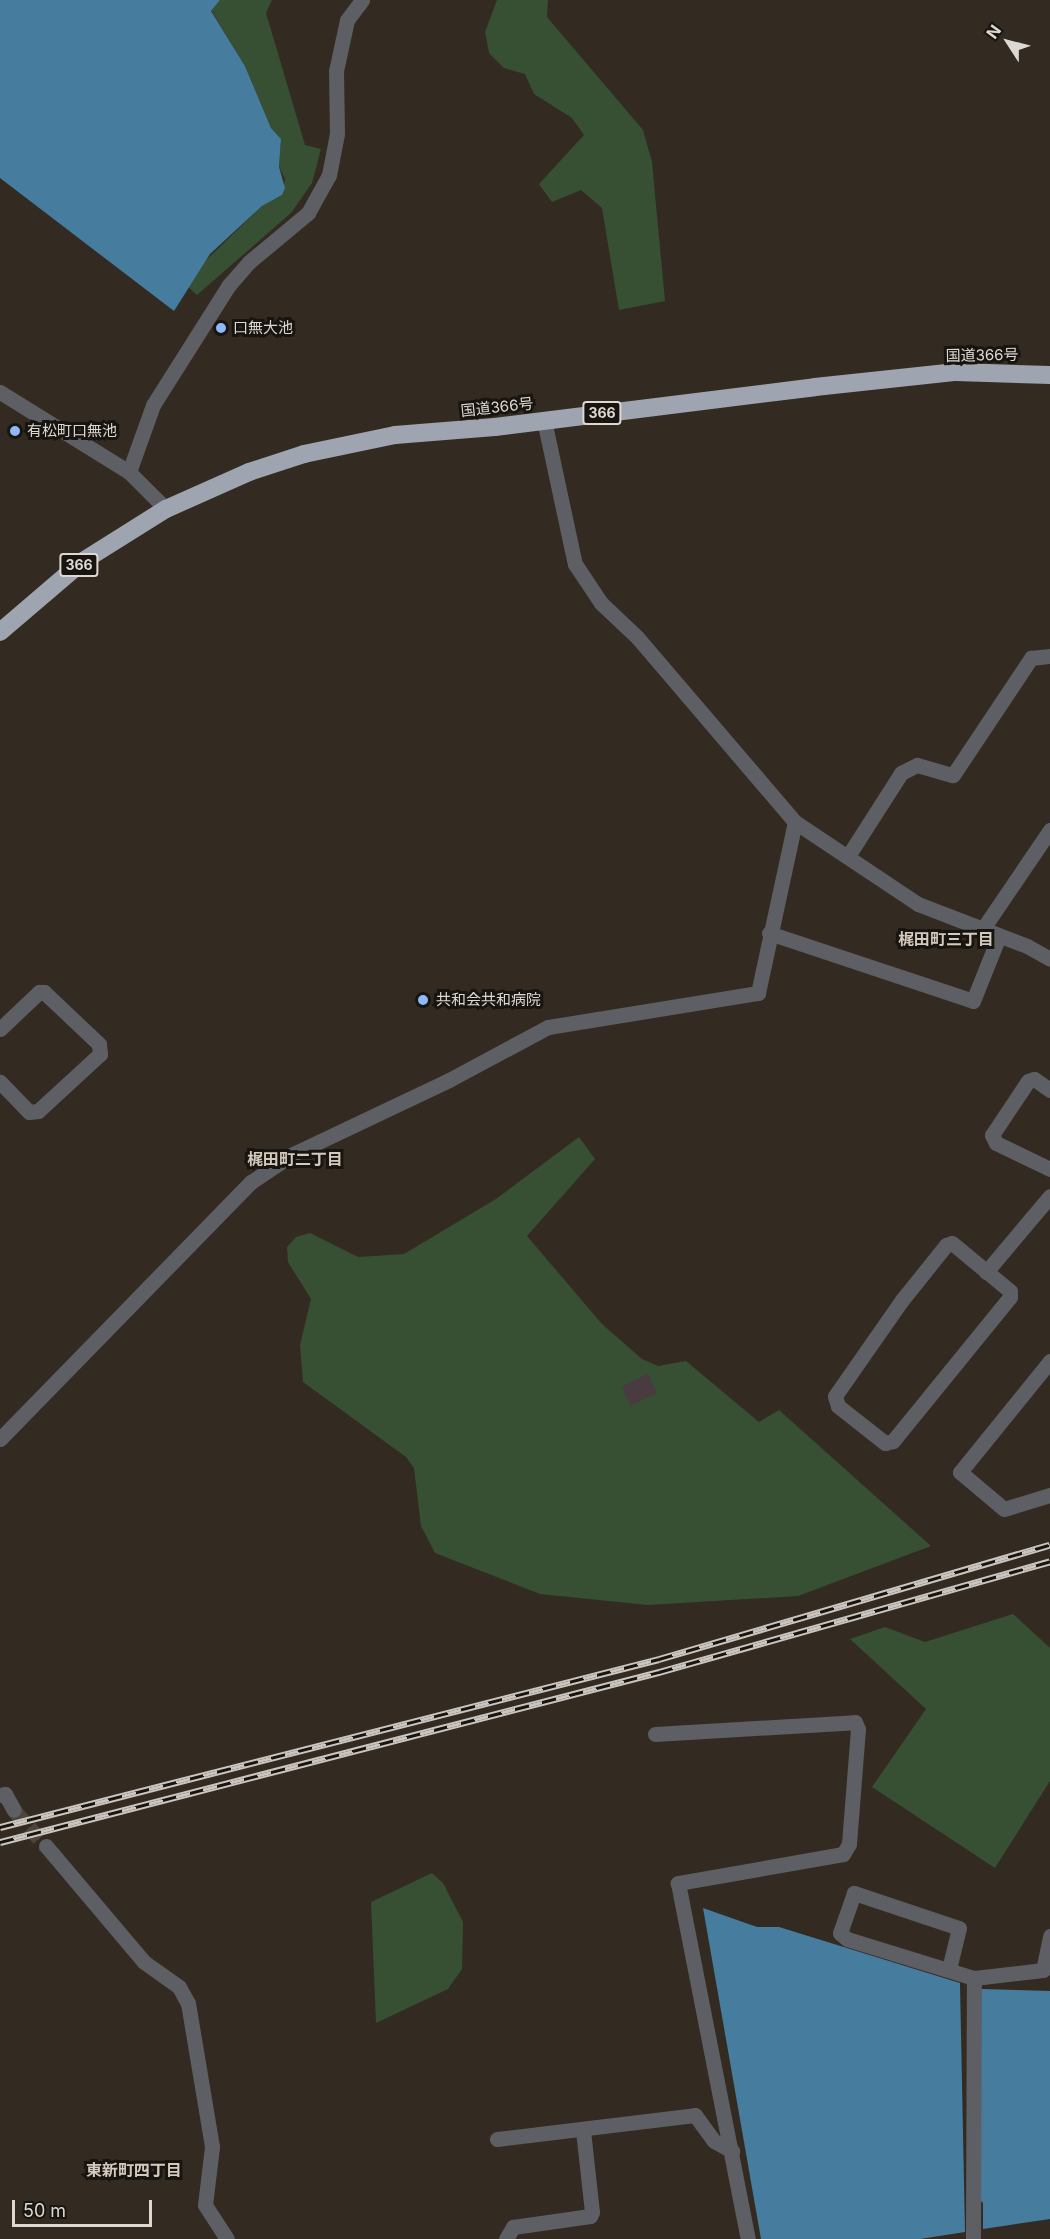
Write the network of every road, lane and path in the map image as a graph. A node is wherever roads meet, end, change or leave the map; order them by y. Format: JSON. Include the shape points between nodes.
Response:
{"nodes":[{"id":1,"x":362,"y":0,"type":"edge"},
{"id":2,"x":1050,"y":375,"type":"edge"},
{"id":3,"x":0,"y":392,"type":"edge"},
{"id":4,"x":544,"y":420,"type":"junction"},
{"id":5,"x":129,"y":472,"type":"junction"},
{"id":6,"x":166,"y":509,"type":"junction"},
{"id":7,"x":0,"y":632,"type":"edge"},
{"id":8,"x":1050,"y":656,"type":"edge"},
{"id":9,"x":795,"y":822,"type":"junction"},
{"id":10,"x":1050,"y":830,"type":"edge"},
{"id":11,"x":848,"y":856,"type":"junction"},
{"id":12,"x":982,"y":930,"type":"junction"},
{"id":13,"x":769,"y":933,"type":"junction"},
{"id":14,"x":999,"y":936,"type":"junction"},
{"id":15,"x":1050,"y":959,"type":"edge"},
{"id":16,"x":0,"y":1029,"type":"edge"},
{"id":17,"x":0,"y":1082,"type":"edge"},
{"id":18,"x":1050,"y":1090,"type":"edge"},
{"id":19,"x":1050,"y":1169,"type":"edge"},
{"id":20,"x":1050,"y":1196,"type":"edge"},
{"id":21,"x":986,"y":1272,"type":"junction"},
{"id":22,"x":1050,"y":1361,"type":"edge"},
{"id":23,"x":0,"y":1439,"type":"edge"},
{"id":24,"x":1050,"y":1495,"type":"edge"},
{"id":25,"x":655,"y":1734,"type":"dead end"},
{"id":26,"x":0,"y":1795,"type":"edge"},
{"id":27,"x":14,"y":1810,"type":"tunnel mouth"},
{"id":28,"x":46,"y":1846,"type":"tunnel mouth"},
{"id":29,"x":1050,"y":1936,"type":"edge"},
{"id":30,"x":949,"y":1969,"type":"junction"},
{"id":31,"x":974,"y":1978,"type":"junction"},
{"id":32,"x":583,"y":2131,"type":"junction"},
{"id":33,"x":497,"y":2139,"type":"dead end"},
{"id":34,"x":732,"y":2151,"type":"junction"},
{"id":35,"x":226,"y":2239,"type":"edge"},
{"id":36,"x":506,"y":2239,"type":"edge"},
{"id":37,"x":748,"y":2239,"type":"edge"},
{"id":38,"x":974,"y":2239,"type":"edge"}],
"edges":[{"from":1,"to":5,"type":"street","via":[[348,20],[336,71],[337,134],[329,175],[308,213],[249,262],[229,285],[153,405]]},
{"from":2,"to":4,"type":"highway","name":"国道366号","number":"366","via":[[956,372]]},
{"from":3,"to":5,"type":"street"},
{"from":4,"to":6,"type":"highway","name":"国道366号","number":"366","via":[[395,435],[304,454],[249,472]]},
{"from":4,"to":9,"type":"street","via":[[575,564],[601,603],[637,637]]},
{"from":5,"to":6,"type":"street"},
{"from":6,"to":7,"type":"highway","name":"国道366号","number":"366","via":[[83,561]]},
{"from":8,"to":11,"type":"street","via":[[1031,658],[953,775],[917,765],[901,773]]},
{"from":9,"to":11,"type":"street"},
{"from":9,"to":13,"type":"street"},
{"from":10,"to":12,"type":"street"},
{"from":11,"to":12,"type":"street","via":[[918,904]]},
{"from":12,"to":14,"type":"street"},
{"from":13,"to":14,"type":"street","via":[[973,1001]]},
{"from":13,"to":23,"type":"street","via":[[758,993],[549,1027],[449,1080],[291,1155],[250,1182]]},
{"from":14,"to":15,"type":"street"},
{"from":16,"to":17,"type":"street","via":[[39,992],[44,993],[99,1044],[100,1054],[38,1112],[29,1112]]},
{"from":18,"to":19,"type":"street","via":[[1034,1079],[1028,1081],[992,1135],[996,1143]]},
{"from":20,"to":21,"type":"street"},
{"from":21,"to":21,"type":"street","via":[[1010,1292],[1010,1297],[892,1442],[885,1443],[838,1406],[836,1396],[902,1299],[946,1245],[952,1243]]},
{"from":22,"to":24,"type":"street","via":[[960,1472],[1004,1509]]},
{"from":25,"to":34,"type":"street","via":[[855,1722],[858,1729],[849,1844],[843,1854],[678,1883]]},
{"from":26,"to":27,"type":"street","via":[[5,1794]]},
{"from":28,"to":35,"type":"street","via":[[144,1962],[179,1987],[188,2003],[212,2147],[205,2205]]},
{"from":29,"to":31,"type":"street","via":[[1042,1970]]},
{"from":30,"to":30,"type":"street","via":[[848,1939],[840,1933],[854,1893],[959,1928]]},
{"from":30,"to":31,"type":"street"},
{"from":31,"to":38,"type":"street"},
{"from":32,"to":33,"type":"street"},
{"from":32,"to":34,"type":"street","via":[[695,2115],[714,2141]]},
{"from":32,"to":36,"type":"street","via":[[590,2216],[513,2227]]},
{"from":34,"to":37,"type":"street"}]}
